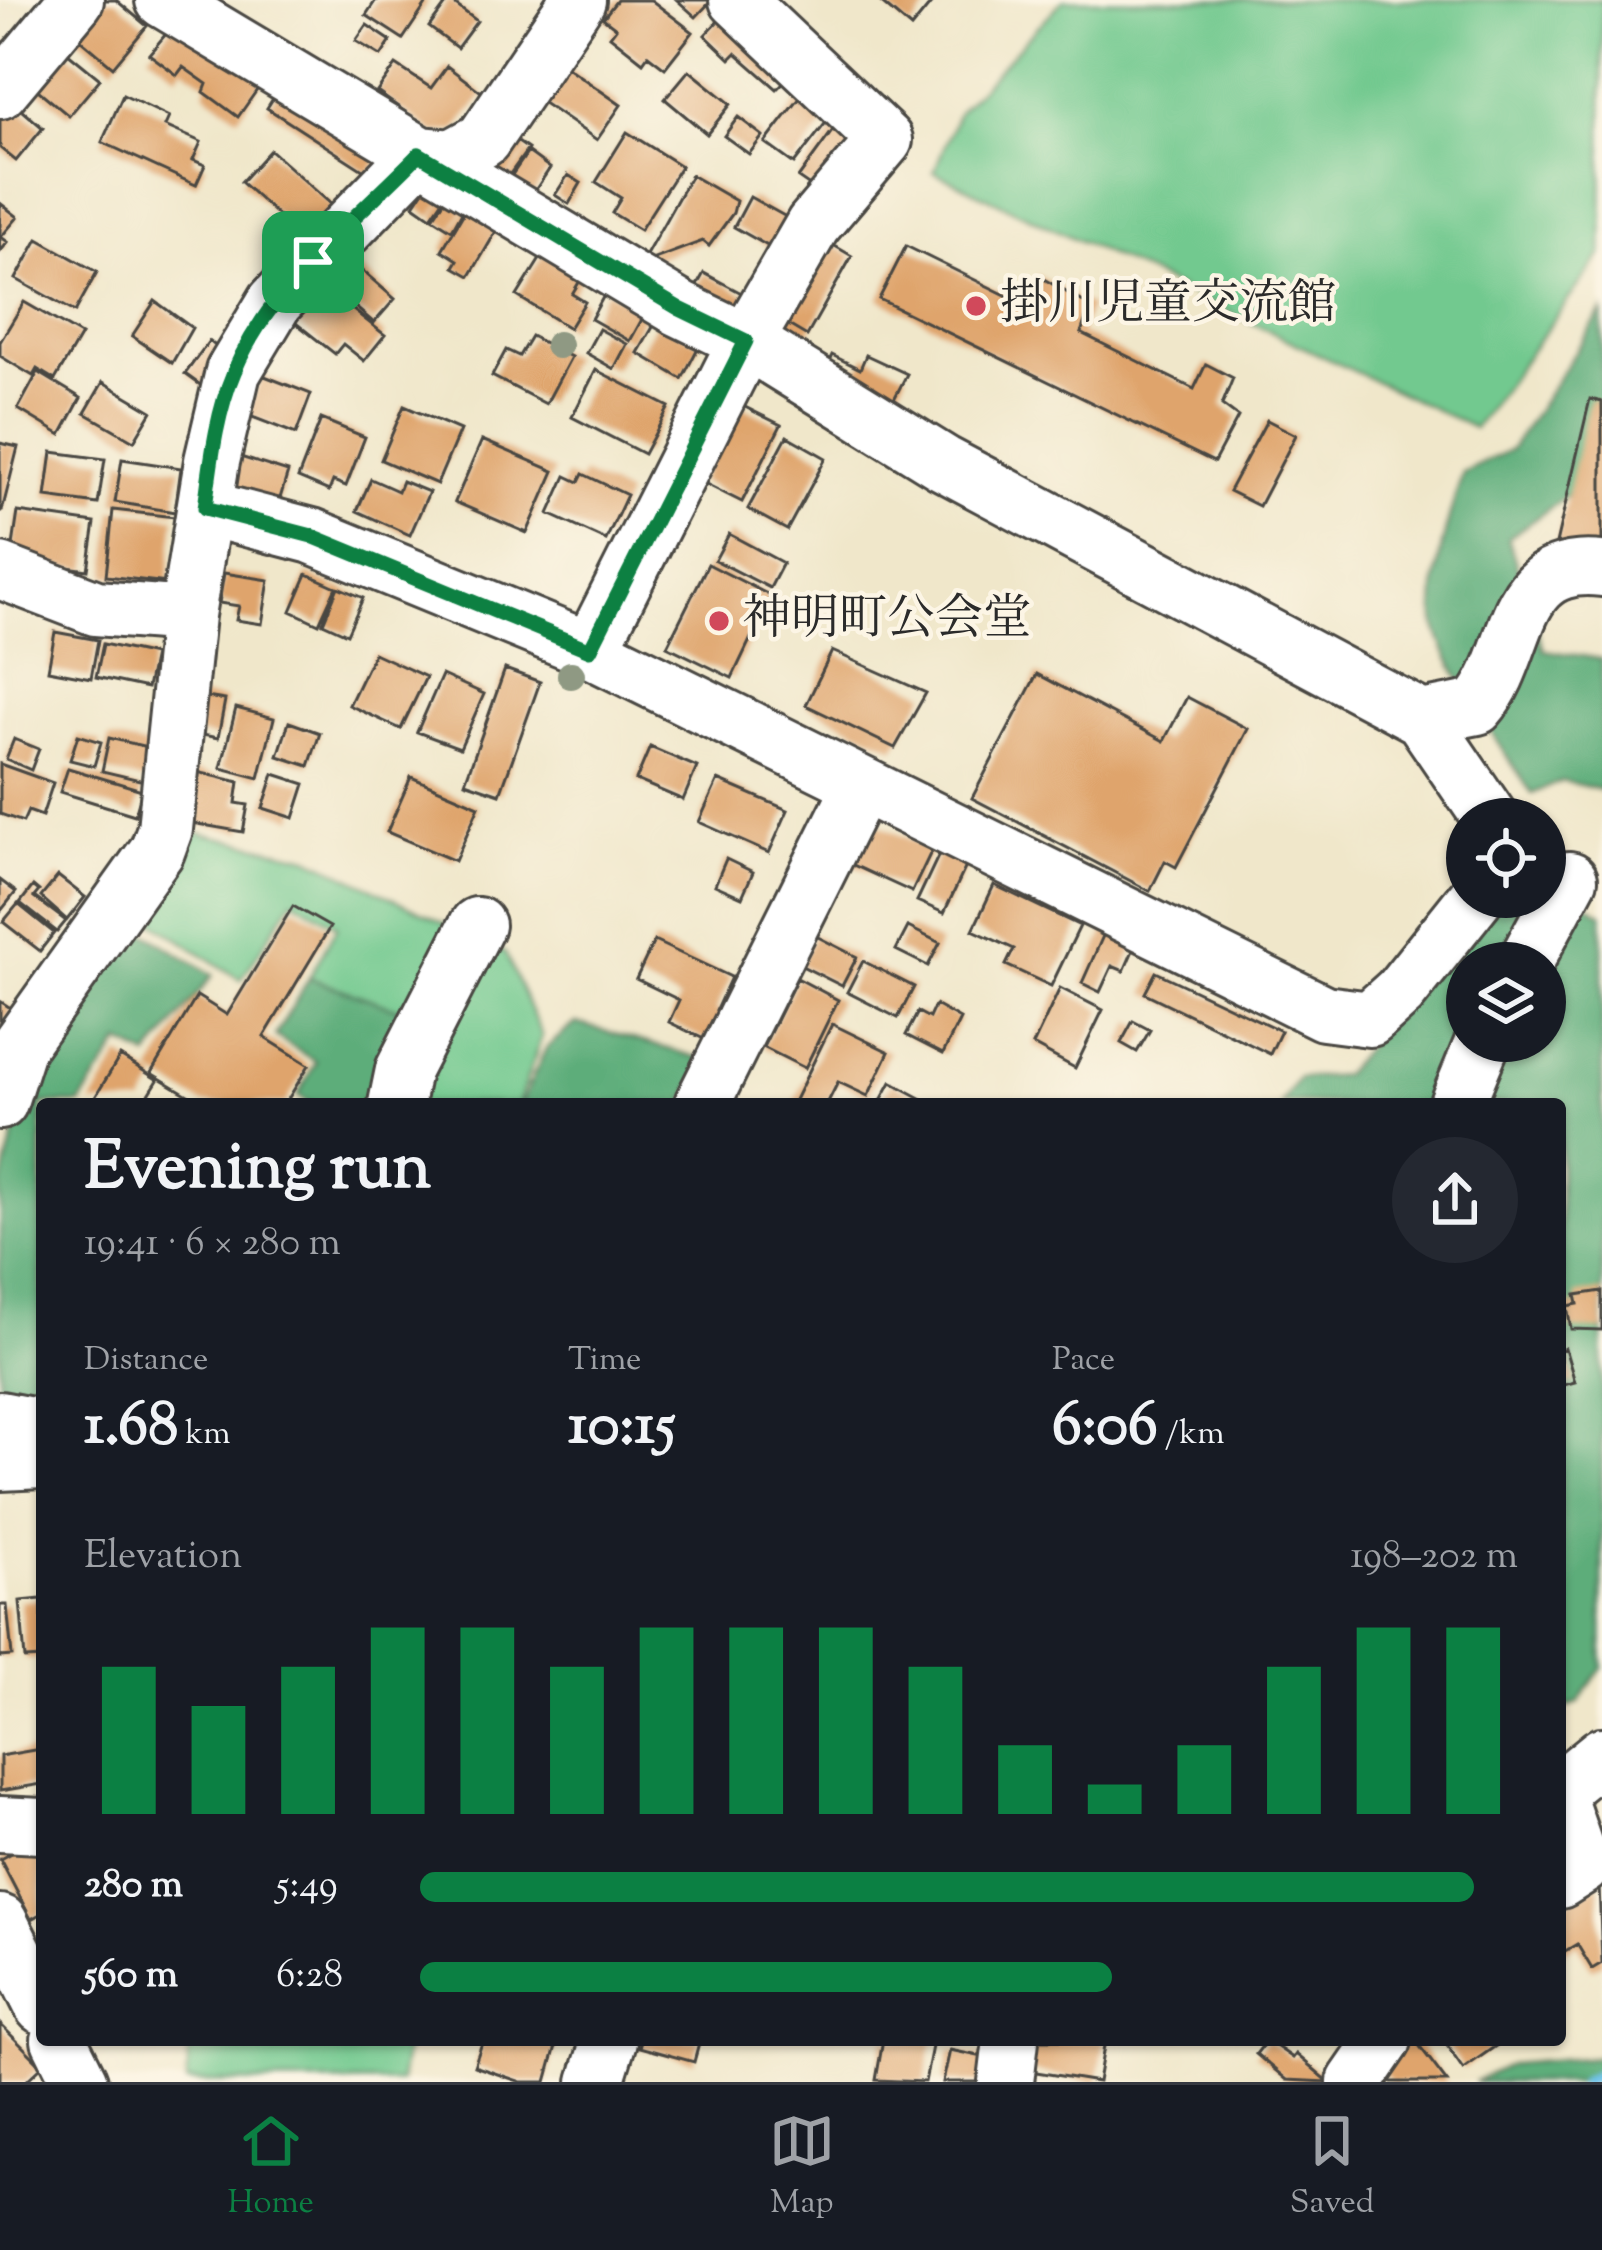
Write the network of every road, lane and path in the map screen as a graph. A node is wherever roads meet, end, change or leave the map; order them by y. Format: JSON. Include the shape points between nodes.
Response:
{"nodes":[{"id":1,"x":76,"y":0,"type":"edge"},
{"id":2,"x":163,"y":0,"type":"edge"},
{"id":3,"x":578,"y":0,"type":"edge"},
{"id":4,"x":737,"y":0,"type":"edge"},
{"id":5,"x":0,"y":91,"type":"edge"},
{"id":6,"x":419,"y":154,"type":"junction"},
{"id":7,"x":746,"y":341,"type":"junction"},
{"id":8,"x":205,"y":508,"type":"junction"},
{"id":9,"x":1602,"y":569,"type":"edge"},
{"id":10,"x":0,"y":572,"type":"edge"},
{"id":11,"x":187,"y":615,"type":"junction"},
{"id":12,"x":590,"y":650,"type":"junction"},
{"id":13,"x":1422,"y":718,"type":"junction"},
{"id":14,"x":861,"y":785,"type":"junction"},
{"id":15,"x":1477,"y":798,"type":"edge"},
{"id":16,"x":1572,"y":880,"type":"edge"},
{"id":17,"x":1460,"y":918,"type":"edge"},
{"id":18,"x":477,"y":925,"type":"dead end"},
{"id":19,"x":1537,"y":942,"type":"edge"},
{"id":20,"x":9,"y":1041,"type":"edge"},
{"id":21,"x":1474,"y":1062,"type":"edge"},
{"id":22,"x":398,"y":1098,"type":"edge"},
{"id":23,"x":705,"y":1098,"type":"edge"},
{"id":24,"x":1459,"y":1098,"type":"edge"},
{"id":25,"x":0,"y":1102,"type":"edge"},
{"id":26,"x":0,"y":1419,"type":"edge"},
{"id":27,"x":36,"y":1426,"type":"edge"},
{"id":28,"x":36,"y":1461,"type":"edge"},
{"id":29,"x":0,"y":1463,"type":"edge"},
{"id":30,"x":1602,"y":1755,"type":"edge"},
{"id":31,"x":1566,"y":1784,"type":"edge"},
{"id":32,"x":1566,"y":1821,"type":"edge"},
{"id":33,"x":0,"y":1824,"type":"edge"},
{"id":34,"x":36,"y":1826,"type":"edge"},
{"id":35,"x":1566,"y":1877,"type":"edge"},
{"id":36,"x":0,"y":1922,"type":"edge"},
{"id":37,"x":36,"y":1994,"type":"edge"},
{"id":38,"x":62,"y":2046,"type":"edge"},
{"id":39,"x":607,"y":2046,"type":"edge"},
{"id":40,"x":1010,"y":2046,"type":"edge"},
{"id":41,"x":1380,"y":2046,"type":"edge"},
{"id":42,"x":80,"y":2082,"type":"edge"},
{"id":43,"x":596,"y":2082,"type":"edge"},
{"id":44,"x":1006,"y":2082,"type":"edge"},
{"id":45,"x":1355,"y":2082,"type":"edge"}],
"edges":[{"from":1,"to":5,"type":"street"},
{"from":2,"to":6,"type":"street"},
{"from":3,"to":6,"type":"street","via":[[483,140],[452,158]]},
{"from":4,"to":7,"type":"street","via":[[884,140],[813,225]]},
{"from":6,"to":7,"type":"street"},
{"from":6,"to":8,"type":"street","via":[[275,302],[252,337],[221,411]]},
{"from":7,"to":12,"type":"street"},
{"from":7,"to":13,"type":"street","via":[[943,463]]},
{"from":8,"to":11,"type":"street"},
{"from":8,"to":12,"type":"street","via":[[312,536]]},
{"from":9,"to":13,"type":"street","via":[[1568,566],[1549,578],[1510,628],[1508,655],[1477,706]]},
{"from":10,"to":11,"type":"street","via":[[96,608]]},
{"from":11,"to":20,"type":"street","via":[[172,804],[157,851]]},
{"from":12,"to":14,"type":"street"},
{"from":13,"to":15,"type":"street"},
{"from":14,"to":17,"type":"street","via":[[1324,1013],[1370,1019]]},
{"from":14,"to":23,"type":"street"},
{"from":16,"to":19,"type":"street"},
{"from":18,"to":22,"type":"street","via":[[403,1070]]},
{"from":20,"to":25,"type":"street"},
{"from":21,"to":24,"type":"street"},
{"from":26,"to":27,"type":"street"},
{"from":28,"to":29,"type":"street"},
{"from":30,"to":31,"type":"street"},
{"from":32,"to":35,"type":"street","via":[[1582,1868]]},
{"from":33,"to":34,"type":"street"},
{"from":36,"to":37,"type":"street"},
{"from":38,"to":42,"type":"street"},
{"from":39,"to":43,"type":"street"},
{"from":40,"to":44,"type":"street"},
{"from":41,"to":45,"type":"street"}]}
